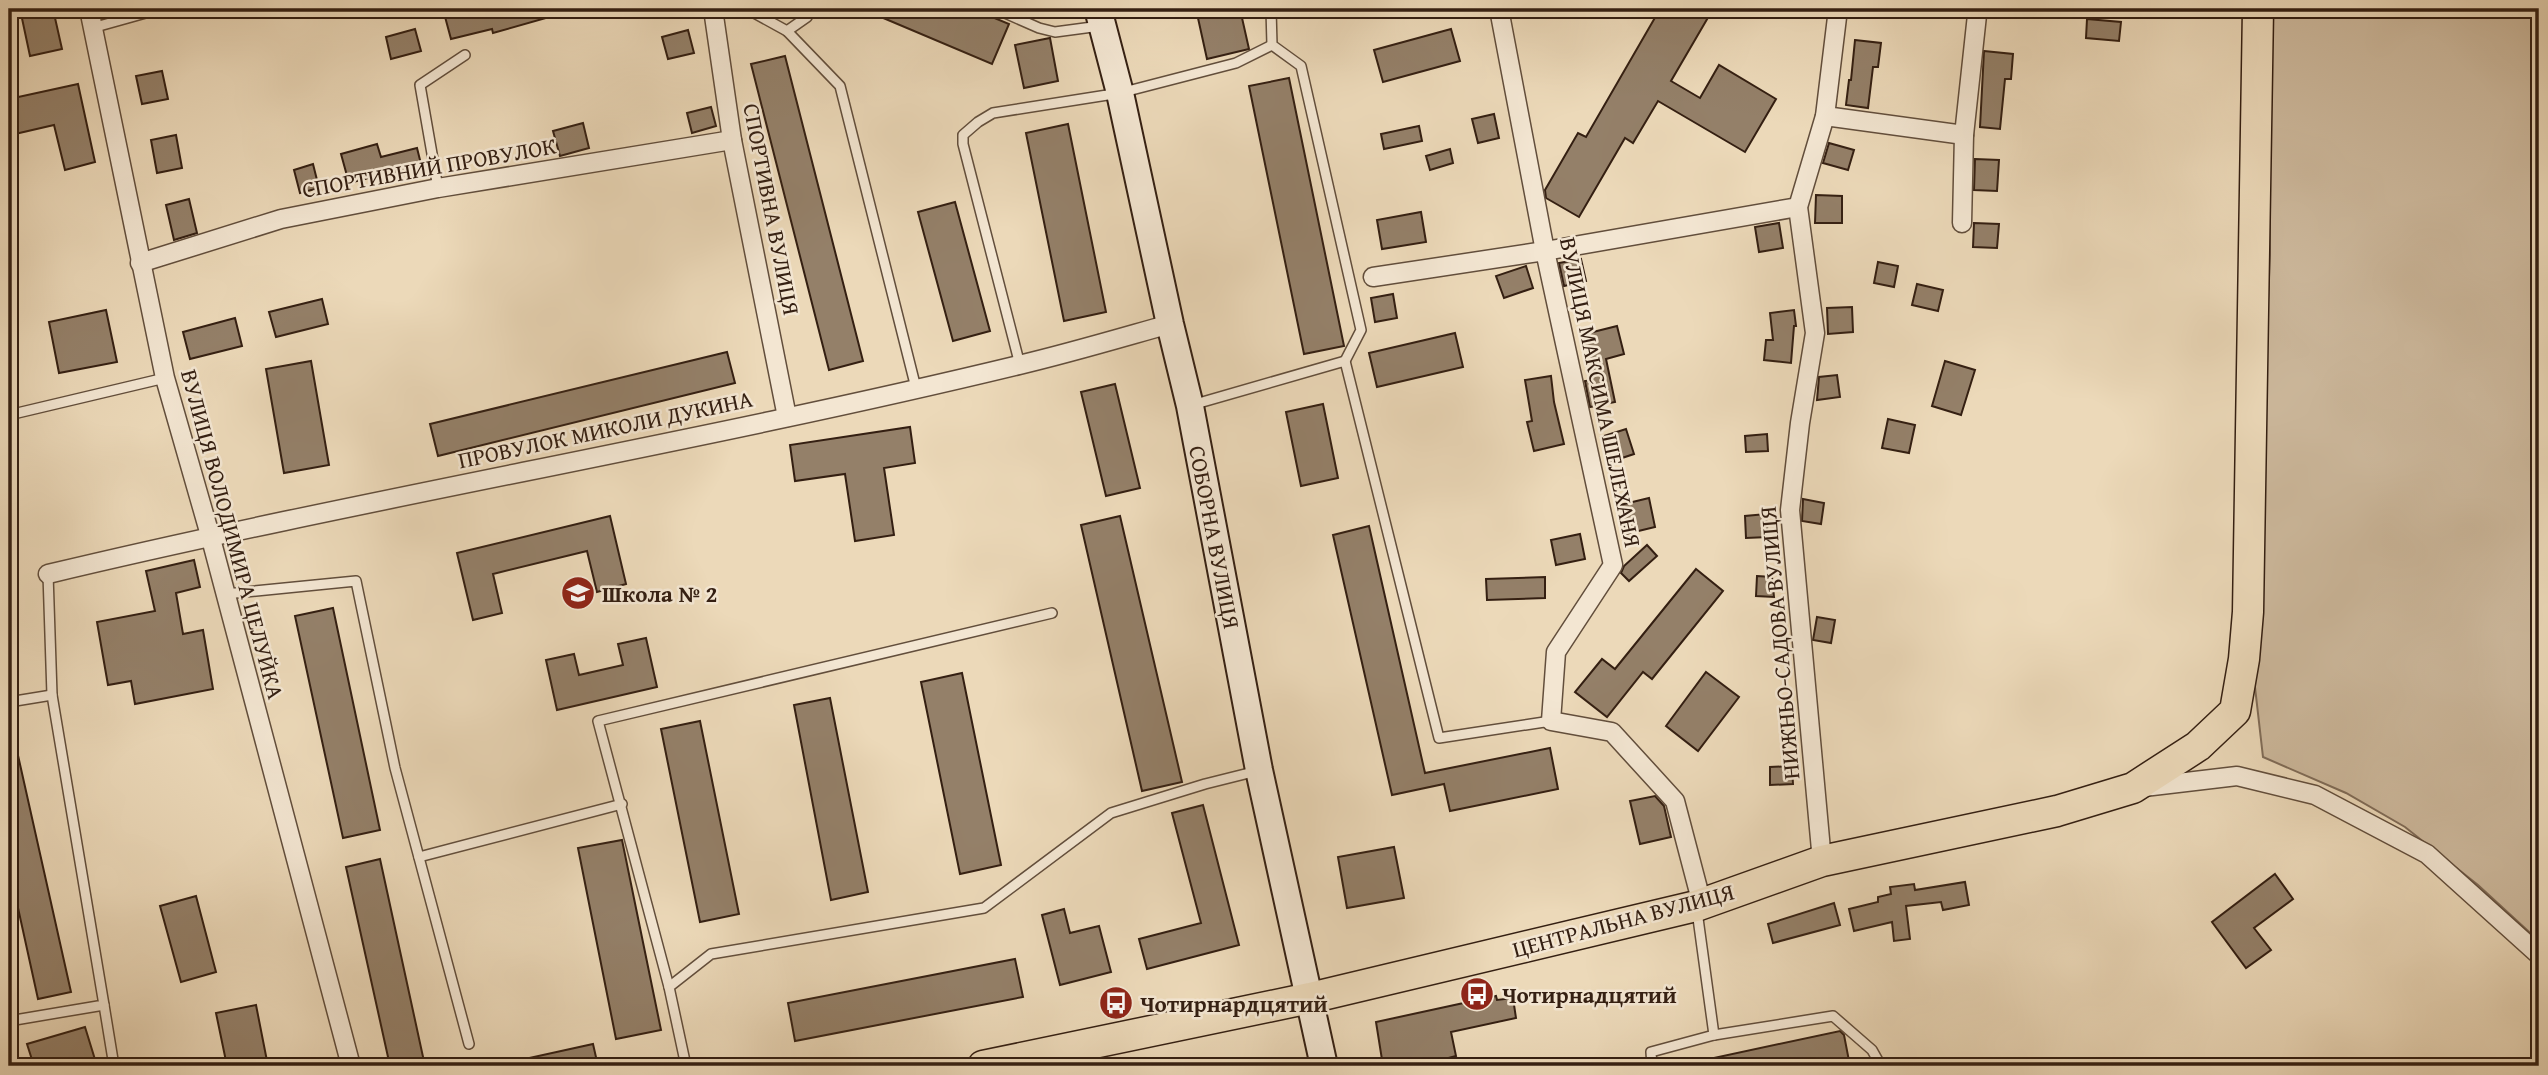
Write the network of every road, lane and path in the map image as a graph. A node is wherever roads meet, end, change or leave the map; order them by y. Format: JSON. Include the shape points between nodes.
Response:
{"nodes":[{"id":1,"x":89,"y":9,"type":"edge"},
{"id":2,"x":160,"y":9,"type":"edge"},
{"id":3,"x":713,"y":9,"type":"edge"},
{"id":4,"x":747,"y":9,"type":"edge"},
{"id":5,"x":811,"y":9,"type":"edge"},
{"id":6,"x":996,"y":9,"type":"edge"},
{"id":7,"x":1271,"y":9,"type":"edge"},
{"id":8,"x":1499,"y":9,"type":"edge"},
{"id":9,"x":1838,"y":9,"type":"edge"},
{"id":10,"x":2258,"y":9,"type":"edge"},
{"id":11,"x":143,"y":10,"type":"edge"},
{"id":12,"x":1977,"y":15,"type":"dead end"},
{"id":13,"x":1100,"y":17,"type":"edge"},
{"id":14,"x":92,"y":28,"type":"junction"},
{"id":15,"x":788,"y":31,"type":"junction"},
{"id":16,"x":1272,"y":45,"type":"junction"},
{"id":17,"x":465,"y":55,"type":"dead end"},
{"id":18,"x":1120,"y":93,"type":"junction"},
{"id":19,"x":1825,"y":116,"type":"junction"},
{"id":20,"x":1964,"y":135,"type":"junction"},
{"id":21,"x":732,"y":141,"type":"junction"},
{"id":22,"x":438,"y":188,"type":"junction"},
{"id":23,"x":1798,"y":207,"type":"junction"},
{"id":24,"x":1962,"y":223,"type":"dead end"},
{"id":25,"x":1545,"y":251,"type":"junction"},
{"id":26,"x":140,"y":263,"type":"junction"},
{"id":27,"x":1373,"y":277,"type":"dead end"},
{"id":28,"x":1170,"y":324,"type":"junction"},
{"id":29,"x":1345,"y":361,"type":"junction"},
{"id":30,"x":1020,"y":365,"type":"junction"},
{"id":31,"x":165,"y":378,"type":"junction"},
{"id":32,"x":916,"y":388,"type":"junction"},
{"id":33,"x":1190,"y":406,"type":"junction"},
{"id":34,"x":9,"y":415,"type":"edge"},
{"id":35,"x":787,"y":417,"type":"junction"},
{"id":36,"x":210,"y":535,"type":"junction"},
{"id":37,"x":48,"y":574,"type":"joint"},
{"id":38,"x":225,"y":594,"type":"junction"},
{"id":39,"x":1052,"y":613,"type":"dead end"},
{"id":40,"x":52,"y":695,"type":"junction"},
{"id":41,"x":9,"y":702,"type":"edge"},
{"id":42,"x":1551,"y":721,"type":"junction"},
{"id":43,"x":1259,"y":771,"type":"junction"},
{"id":44,"x":2133,"y":788,"type":"junction"},
{"id":45,"x":622,"y":804,"type":"junction"},
{"id":46,"x":419,"y":858,"type":"junction"},
{"id":47,"x":1822,"y":862,"type":"junction"},
{"id":48,"x":1699,"y":905,"type":"junction"},
{"id":49,"x":2539,"y":955,"type":"edge"},
{"id":50,"x":668,"y":988,"type":"junction"},
{"id":51,"x":1310,"y":998,"type":"junction"},
{"id":52,"x":104,"y":1005,"type":"junction"},
{"id":53,"x":9,"y":1021,"type":"edge"},
{"id":54,"x":1714,"y":1035,"type":"junction"},
{"id":55,"x":469,"y":1044,"type":"dead end"},
{"id":56,"x":114,"y":1066,"type":"edge"},
{"id":57,"x":351,"y":1066,"type":"edge"},
{"id":58,"x":686,"y":1066,"type":"edge"},
{"id":59,"x":983,"y":1066,"type":"edge"},
{"id":60,"x":1324,"y":1066,"type":"edge"},
{"id":61,"x":1652,"y":1066,"type":"edge"},
{"id":62,"x":1881,"y":1066,"type":"edge"}],
"edges":[{"from":1,"to":14,"type":"street","name":"ВУЛИЦЯ ВОЛОДИМИРА ЦЕЛУЙКА"},
{"from":2,"to":11,"type":"lane"},
{"from":3,"to":21,"type":"street","name":"СПОРТИВНА ВУЛИЦЯ"},
{"from":4,"to":15,"type":"lane"},
{"from":5,"to":15,"type":"lane"},
{"from":6,"to":13,"type":"lane","via":[[1055,32]]},
{"from":7,"to":16,"type":"lane"},
{"from":8,"to":25,"type":"street","name":"ВУЛИЦЯ МАКСИМА ШЕЛЕХАНЯ"},
{"from":9,"to":19,"type":"street","name":"НИЖНЬО-САДОВА ВУЛИЦЯ"},
{"from":10,"to":44,"type":"main road","name":"ЦЕНТРАЛЬНА ВУЛИЦЯ","via":[[2244,659],[2235,711],[2198,746]]},
{"from":11,"to":14,"type":"lane"},
{"from":12,"to":20,"type":"street"},
{"from":13,"to":18,"type":"street","name":"СОБОРНА ВУЛИЦЯ"},
{"from":14,"to":26,"type":"street","name":"ВУЛИЦЯ ВОЛОДИМИРА ЦЕЛУЙКА"},
{"from":15,"to":32,"type":"lane","via":[[840,86]]},
{"from":16,"to":18,"type":"lane","via":[[1236,63]]},
{"from":16,"to":29,"type":"lane","via":[[1301,66],[1361,330]]},
{"from":17,"to":22,"type":"lane","via":[[420,85]]},
{"from":18,"to":28,"type":"street","name":"СОБОРНА ВУЛИЦЯ"},
{"from":18,"to":30,"type":"lane","via":[[993,113],[963,135]]},
{"from":19,"to":20,"type":"street"},
{"from":19,"to":23,"type":"street","name":"НИЖНЬО-САДОВА ВУЛИЦЯ"},
{"from":20,"to":24,"type":"street"},
{"from":21,"to":22,"type":"street","name":"СПОРТИВНИЙ ПРОВУЛОК"},
{"from":21,"to":35,"type":"street","name":"СПОРТИВНА ВУЛИЦЯ"},
{"from":22,"to":26,"type":"street","name":"СПОРТИВНИЙ ПРОВУЛОК","via":[[281,219]]},
{"from":23,"to":25,"type":"street"},
{"from":23,"to":47,"type":"street","name":"НИЖНЬО-САДОВА ВУЛИЦЯ","via":[[1815,333],[1790,510]]},
{"from":25,"to":27,"type":"street"},
{"from":25,"to":42,"type":"street","name":"ВУЛИЦЯ МАКСИМА ШЕЛЕХАНЯ","via":[[1614,565],[1556,652]]},
{"from":26,"to":31,"type":"street","name":"ВУЛИЦЯ ВОЛОДИМИРА ЦЕЛУЙКА"},
{"from":28,"to":30,"type":"street","name":"ПРОВУЛОК МИКОЛИ ДУКИНА"},
{"from":28,"to":33,"type":"street","name":"СОБОРНА ВУЛИЦЯ"},
{"from":29,"to":33,"type":"lane"},
{"from":29,"to":42,"type":"lane","via":[[1439,738]]},
{"from":30,"to":32,"type":"street","name":"ПРОВУЛОК МИКОЛИ ДУКИНА"},
{"from":31,"to":34,"type":"lane"},
{"from":31,"to":36,"type":"street","name":"ВУЛИЦЯ ВОЛОДИМИРА ЦЕЛУЙКА"},
{"from":32,"to":35,"type":"street","name":"ПРОВУЛОК МИКОЛИ ДУКИНА"},
{"from":33,"to":43,"type":"street","name":"СОБОРНА ВУЛИЦЯ"},
{"from":35,"to":36,"type":"street","name":"ПРОВУЛОК МИКОЛИ ДУКИНА"},
{"from":36,"to":37,"type":"street","name":"ПРОВУЛОК МИКОЛИ ДУКИНА"},
{"from":36,"to":38,"type":"street","name":"ВУЛИЦЯ ВОЛОДИМИРА ЦЕЛУЙКА"},
{"from":37,"to":40,"type":"lane"},
{"from":38,"to":46,"type":"lane","via":[[356,581]]},
{"from":38,"to":57,"type":"street","name":"ВУЛИЦЯ ВОЛОДИМИРА ЦЕЛУЙКА"},
{"from":39,"to":45,"type":"lane","via":[[598,721]]},
{"from":40,"to":41,"type":"lane"},
{"from":40,"to":52,"type":"lane"},
{"from":42,"to":48,"type":"street","via":[[1612,732],[1675,802]]},
{"from":43,"to":50,"type":"lane","via":[[1111,813],[984,908],[711,954]]},
{"from":43,"to":51,"type":"street","name":"СОБОРНА ВУЛИЦЯ"},
{"from":44,"to":47,"type":"main road","name":"ЦЕНТРАЛЬНА ВУЛИЦЯ","via":[[2057,811]]},
{"from":44,"to":49,"type":"street","via":[[2237,776],[2315,795],[2427,854]]},
{"from":45,"to":46,"type":"lane"},
{"from":45,"to":50,"type":"lane"},
{"from":46,"to":55,"type":"lane"},
{"from":47,"to":48,"type":"main road","name":"ЦЕНТРАЛЬНА ВУЛИЦЯ"},
{"from":48,"to":51,"type":"main road","name":"ЦЕНТРАЛЬНА ВУЛИЦЯ"},
{"from":48,"to":54,"type":"lane"},
{"from":50,"to":58,"type":"lane"},
{"from":51,"to":59,"type":"main road","name":"ЦЕНТРАЛЬНА ВУЛИЦЯ"},
{"from":51,"to":60,"type":"street","name":"СОБОРНА ВУЛИЦЯ"},
{"from":52,"to":53,"type":"lane"},
{"from":52,"to":56,"type":"lane"},
{"from":54,"to":61,"type":"lane","via":[[1651,1052]]},
{"from":54,"to":62,"type":"lane","via":[[1833,1016],[1872,1050]]}]}
